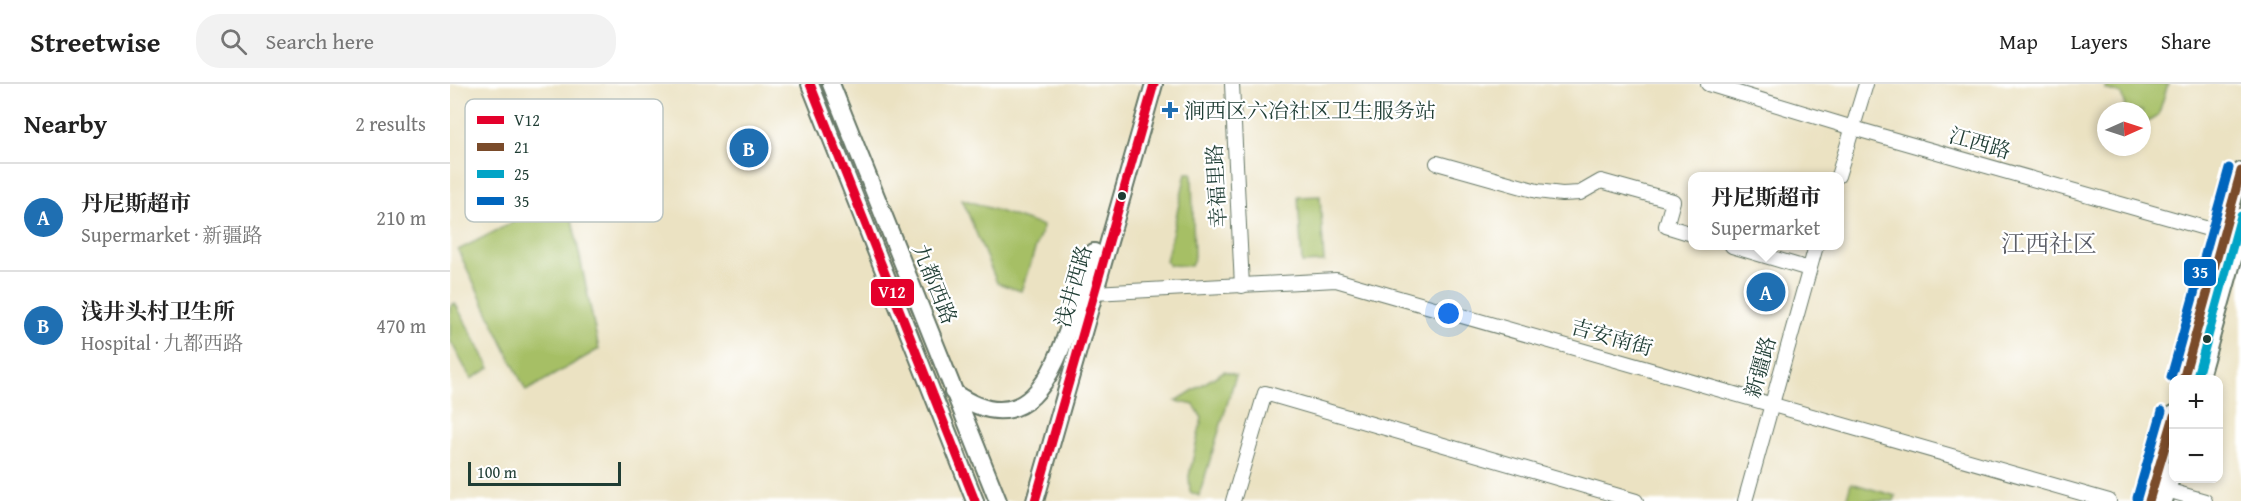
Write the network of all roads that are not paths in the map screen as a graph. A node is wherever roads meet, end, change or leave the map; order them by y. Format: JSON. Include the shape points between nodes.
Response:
{"nodes":[{"id":1,"x":810,"y":84,"type":"edge"},
{"id":2,"x":831,"y":84,"type":"edge"},
{"id":3,"x":1142,"y":84,"type":"edge"},
{"id":4,"x":1154,"y":84,"type":"edge"},
{"id":5,"x":1232,"y":84,"type":"edge"},
{"id":6,"x":1708,"y":84,"type":"edge"},
{"id":7,"x":1866,"y":84,"type":"edge"},
{"id":8,"x":1853,"y":128,"type":"junction"},
{"id":9,"x":1437,"y":163,"type":"dead end"},
{"id":10,"x":2241,"y":171,"type":"edge"},
{"id":11,"x":1840,"y":172,"type":"edge"},
{"id":12,"x":1688,"y":233,"type":"edge"},
{"id":13,"x":2236,"y":235,"type":"edge"},
{"id":14,"x":1746,"y":250,"type":"edge"},
{"id":15,"x":1815,"y":250,"type":"edge"},
{"id":16,"x":1809,"y":268,"type":"junction"},
{"id":17,"x":1242,"y":285,"type":"junction"},
{"id":18,"x":1094,"y":293,"type":"junction"},
{"id":19,"x":2185,"y":375,"type":"edge"},
{"id":20,"x":2200,"y":375,"type":"edge"},
{"id":21,"x":953,"y":392,"type":"junction"},
{"id":22,"x":1771,"y":404,"type":"junction"},
{"id":23,"x":2170,"y":429,"type":"edge"},
{"id":24,"x":2166,"y":495,"type":"edge"},
{"id":25,"x":975,"y":501,"type":"edge"},
{"id":26,"x":998,"y":501,"type":"edge"},
{"id":27,"x":1035,"y":501,"type":"edge"},
{"id":28,"x":1233,"y":501,"type":"edge"},
{"id":29,"x":1636,"y":501,"type":"edge"},
{"id":30,"x":1745,"y":501,"type":"edge"},
{"id":31,"x":2109,"y":501,"type":"edge"},
{"id":32,"x":2149,"y":501,"type":"edge"},
{"id":33,"x":2205,"y":501,"type":"edge"}],
"edges":[{"from":1,"to":25,"type":"main road","name":"九都西路"},
{"from":2,"to":21,"type":"main road","name":"九都西路"},
{"from":3,"to":21,"type":"main road","name":"浅井西路","via":[[1093,257],[1057,365],[1040,390],[1022,405],[1001,411],[970,403]]},
{"from":4,"to":18,"type":"main road","name":"浅井西路"},
{"from":5,"to":17,"type":"street","name":"幸福里路"},
{"from":6,"to":8,"type":"street","name":"江西路"},
{"from":7,"to":8,"type":"street"},
{"from":8,"to":11,"type":"street"},
{"from":8,"to":13,"type":"street","name":"江西路"},
{"from":9,"to":12,"type":"street","via":[[1537,191],[1580,193],[1601,181],[1673,201],[1666,226]]},
{"from":10,"to":13,"type":"main road"},
{"from":13,"to":19,"type":"main road"},
{"from":13,"to":20,"type":"main road"},
{"from":14,"to":16,"type":"street"},
{"from":15,"to":16,"type":"street","name":"新疆路"},
{"from":16,"to":22,"type":"street","name":"新疆路"},
{"from":17,"to":18,"type":"street","name":"吉安南街"},
{"from":17,"to":22,"type":"street","name":"吉安南街","via":[[1336,280]]},
{"from":18,"to":27,"type":"main road","name":"浅井西路"},
{"from":21,"to":26,"type":"main road","name":"九都西路"},
{"from":22,"to":30,"type":"street","name":"新疆路"},
{"from":22,"to":31,"type":"street","name":"吉安南街"},
{"from":23,"to":32,"type":"main road"},
{"from":24,"to":33,"type":"street"},
{"from":28,"to":29,"type":"street","via":[[1265,393]]}]}
